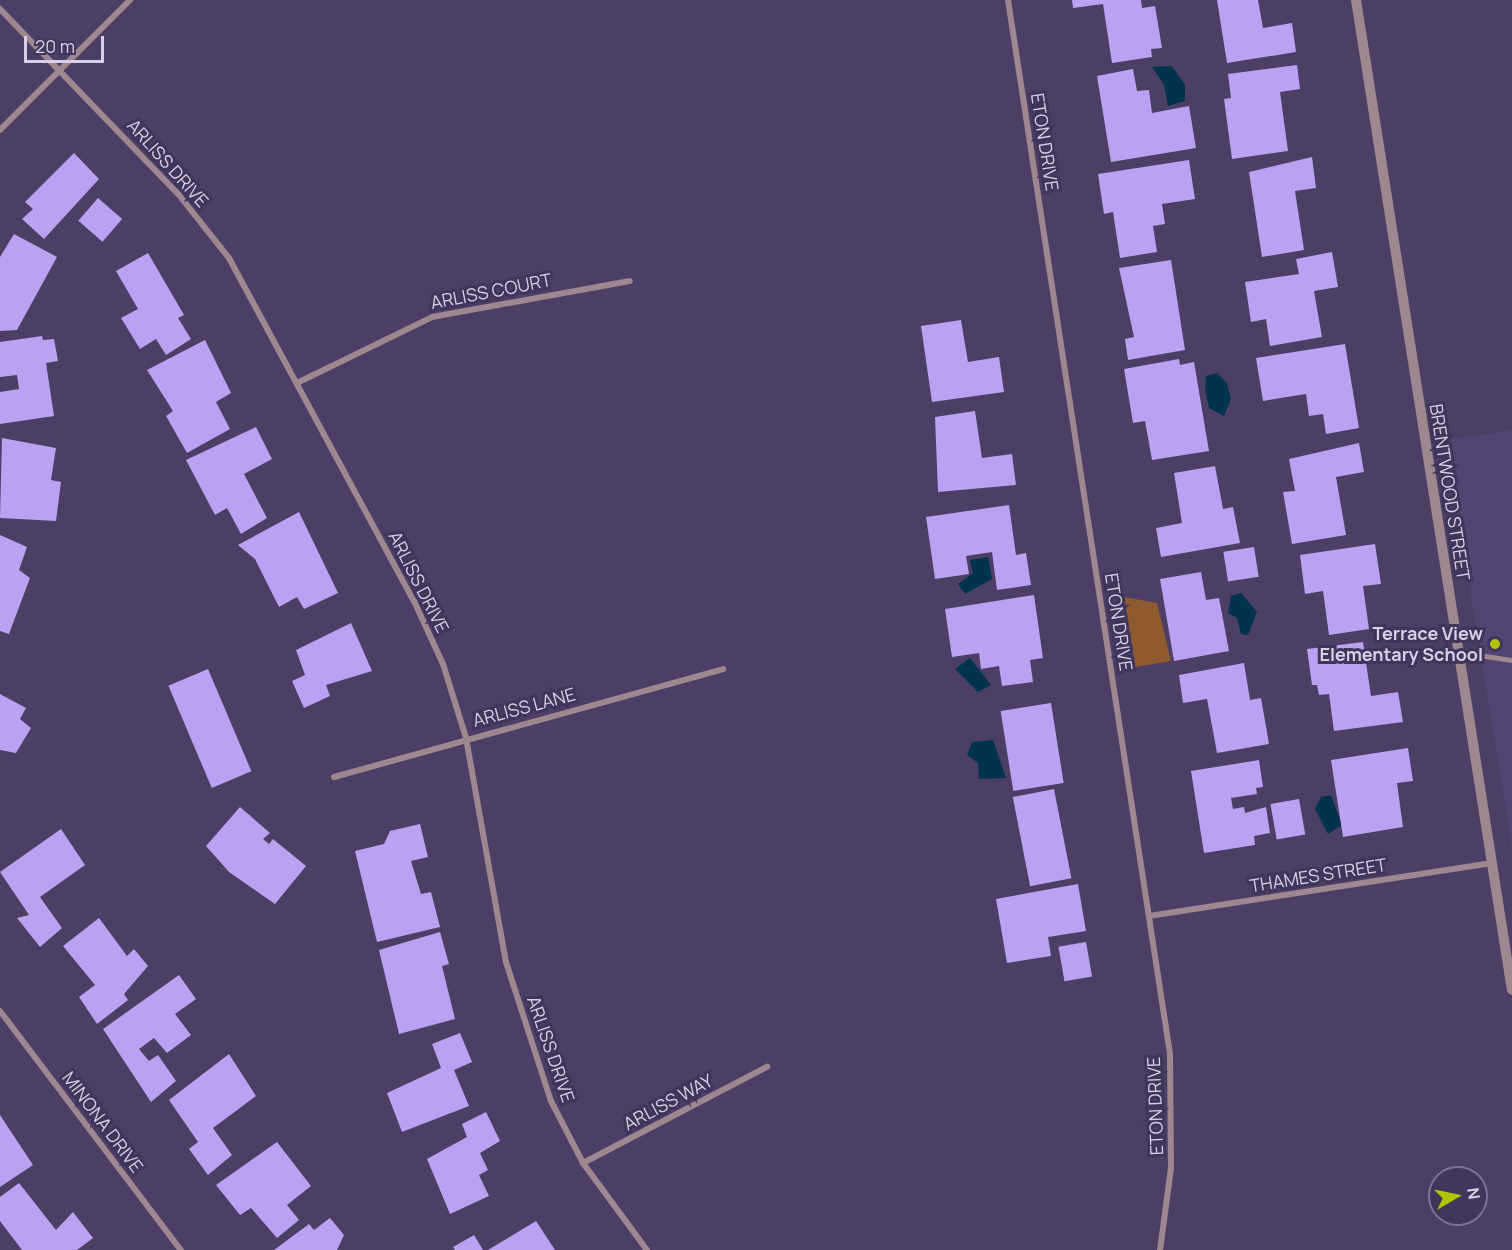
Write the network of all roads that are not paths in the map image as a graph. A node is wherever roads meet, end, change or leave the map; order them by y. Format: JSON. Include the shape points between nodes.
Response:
{"nodes":[{"id":1,"x":130,"y":0,"type":"edge"},
{"id":2,"x":1008,"y":0,"type":"edge"},
{"id":3,"x":1356,"y":0,"type":"edge"},
{"id":4,"x":0,"y":9,"type":"edge"},
{"id":5,"x":61,"y":69,"type":"junction"},
{"id":6,"x":0,"y":130,"type":"edge"},
{"id":7,"x":630,"y":281,"type":"dead end"},
{"id":8,"x":299,"y":382,"type":"junction"},
{"id":9,"x":1459,"y":652,"type":"junction"},
{"id":10,"x":1512,"y":660,"type":"edge"},
{"id":11,"x":723,"y":669,"type":"dead end"},
{"id":12,"x":466,"y":738,"type":"junction"},
{"id":13,"x":334,"y":777,"type":"dead end"},
{"id":14,"x":1492,"y":863,"type":"junction"},
{"id":15,"x":1149,"y":916,"type":"junction"},
{"id":16,"x":1512,"y":990,"type":"edge"},
{"id":17,"x":0,"y":1011,"type":"edge"},
{"id":18,"x":767,"y":1067,"type":"dead end"},
{"id":19,"x":583,"y":1163,"type":"junction"},
{"id":20,"x":182,"y":1250,"type":"edge"},
{"id":21,"x":647,"y":1250,"type":"edge"},
{"id":22,"x":1160,"y":1250,"type":"edge"}],
"edges":[{"from":1,"to":5,"type":"street"},
{"from":2,"to":15,"type":"street","name":"ETON DRIVE"},
{"from":3,"to":9,"type":"street","name":"BRENTWOOD STREET"},
{"from":4,"to":5,"type":"street","name":"ARLISS DRIVE"},
{"from":5,"to":6,"type":"street"},
{"from":5,"to":8,"type":"street","name":"ARLISS DRIVE","via":[[229,258]]},
{"from":7,"to":8,"type":"street","name":"ARLISS COURT","via":[[432,317]]},
{"from":8,"to":12,"type":"street","name":"ARLISS DRIVE","via":[[418,612]]},
{"from":9,"to":10,"type":"lane"},
{"from":9,"to":14,"type":"street","name":"BRENTWOOD STREET"},
{"from":11,"to":12,"type":"street","name":"ARLISS LANE"},
{"from":12,"to":13,"type":"street","name":"ARLISS LANE"},
{"from":12,"to":19,"type":"street","name":"ARLISS DRIVE","via":[[506,962],[551,1101]]},
{"from":14,"to":15,"type":"street","name":"THAMES STREET"},
{"from":14,"to":16,"type":"street","name":"BRENTWOOD STREET"},
{"from":15,"to":22,"type":"street","name":"ETON DRIVE","via":[[1173,1092],[1172,1168]]},
{"from":17,"to":20,"type":"street","name":"MINONA DRIVE"},
{"from":18,"to":19,"type":"street","name":"ARLISS WAY"},
{"from":19,"to":21,"type":"street","name":"ARLISS DRIVE"}]}
